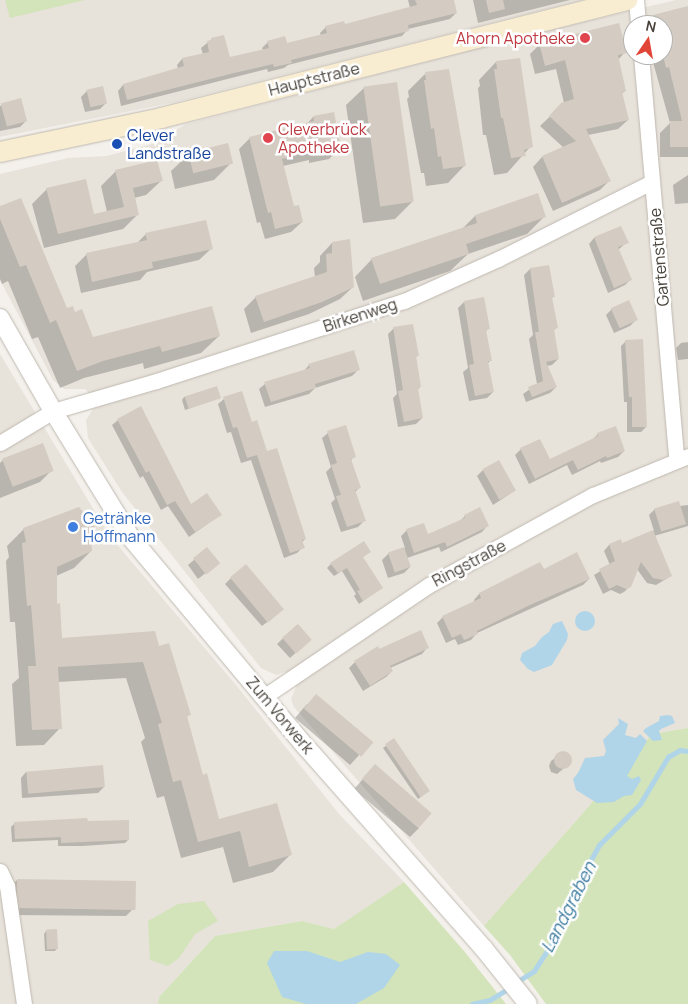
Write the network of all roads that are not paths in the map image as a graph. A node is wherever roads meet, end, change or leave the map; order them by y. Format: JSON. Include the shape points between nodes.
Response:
{"nodes":[{"id":1,"x":627,"y":0,"type":"edge"},
{"id":2,"x":636,"y":0,"type":"edge"},
{"id":3,"x":637,"y":15,"type":"edge"},
{"id":4,"x":642,"y":65,"type":"edge"},
{"id":5,"x":0,"y":152,"type":"edge"},
{"id":6,"x":652,"y":182,"type":"junction"},
{"id":7,"x":0,"y":318,"type":"edge"},
{"id":8,"x":52,"y":411,"type":"junction"},
{"id":9,"x":0,"y":443,"type":"edge"},
{"id":10,"x":682,"y":458,"type":"edge"},
{"id":11,"x":265,"y":696,"type":"junction"},
{"id":12,"x":0,"y":870,"type":"edge"},
{"id":13,"x":24,"y":1004,"type":"edge"},
{"id":14,"x":528,"y":1004,"type":"edge"}],
"edges":[{"from":1,"to":5,"type":"main road","name":"Hauptstraße","via":[[161,118]]},
{"from":2,"to":3,"type":"street"},
{"from":4,"to":6,"type":"street","name":"Gartenstraße"},
{"from":6,"to":8,"type":"street","name":"Birkenweg","via":[[498,259],[404,301]]},
{"from":6,"to":10,"type":"street","name":"Gartenstraße"},
{"from":7,"to":8,"type":"street"},
{"from":8,"to":9,"type":"street"},
{"from":8,"to":11,"type":"street","name":"Zum Vorwerk","via":[[131,538]]},
{"from":10,"to":11,"type":"street","name":"Ringstraße","via":[[593,495],[429,585]]},
{"from":11,"to":14,"type":"street","name":"Zum Vorwerk"},
{"from":12,"to":13,"type":"street","via":[[7,886]]}]}
